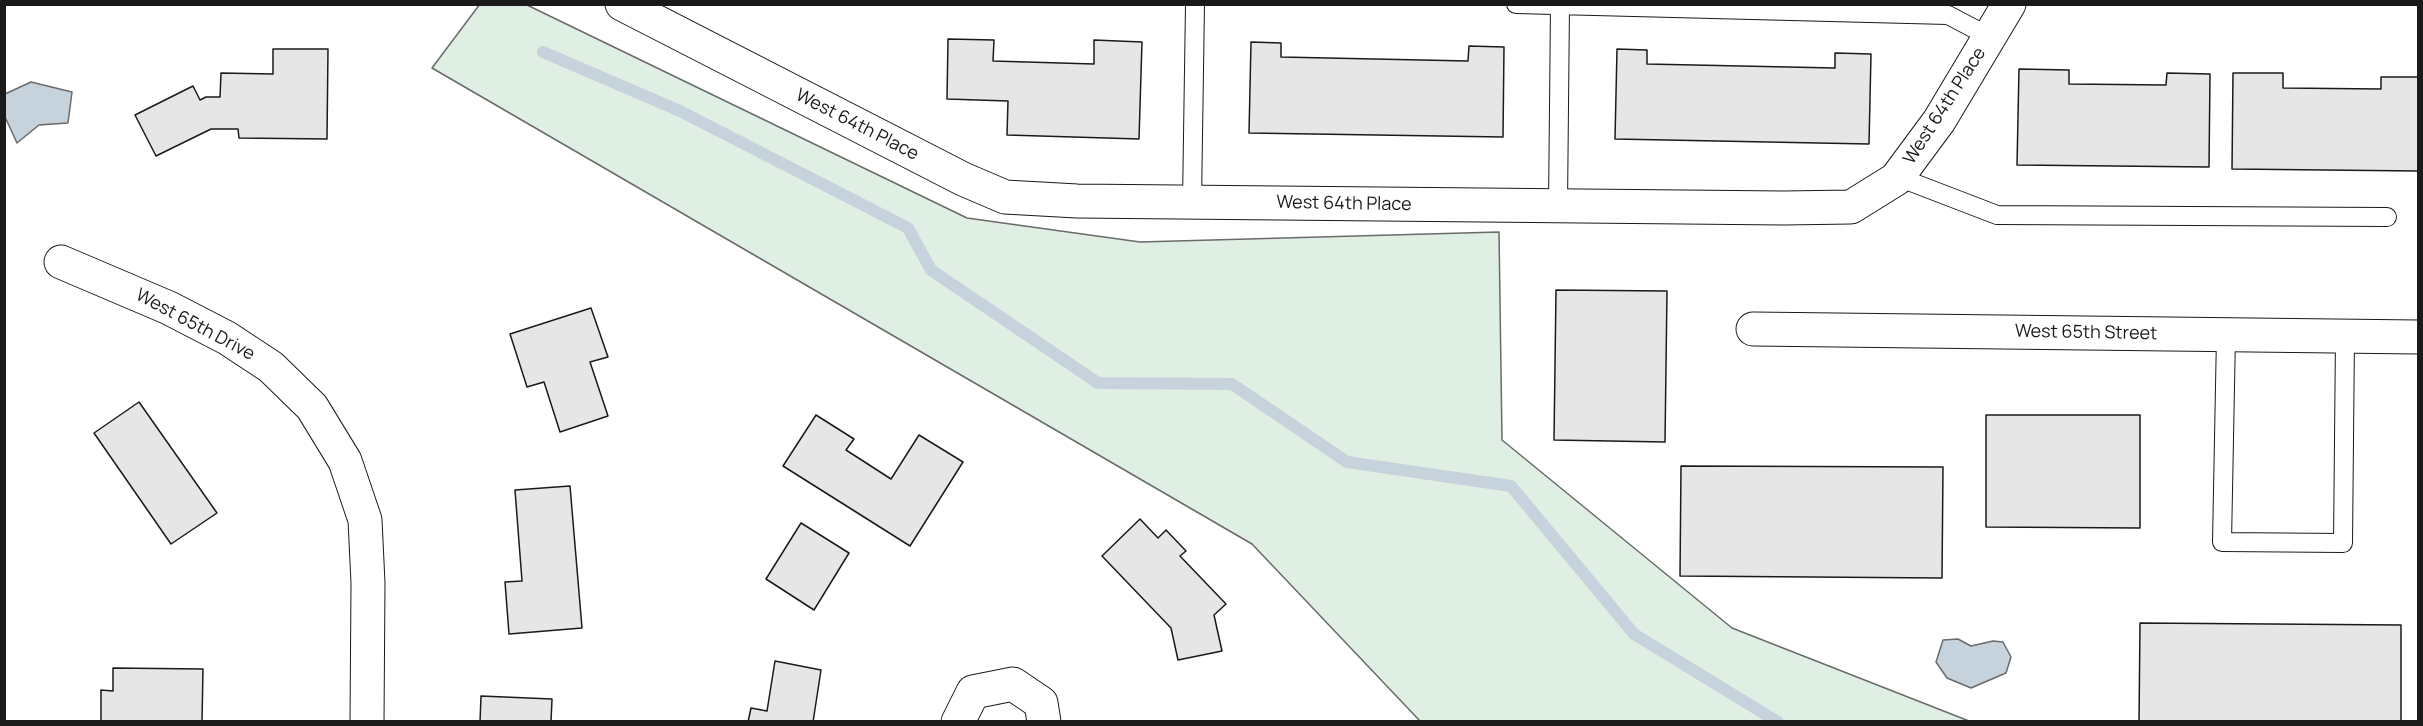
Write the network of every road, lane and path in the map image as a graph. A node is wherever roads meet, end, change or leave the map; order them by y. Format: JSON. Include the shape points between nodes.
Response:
{"nodes":[{"id":1,"x":622,"y":4,"type":"edge"},
{"id":2,"x":1195,"y":4,"type":"edge"},
{"id":3,"x":1516,"y":4,"type":"edge"},
{"id":4,"x":2009,"y":4,"type":"edge"},
{"id":5,"x":1560,"y":6,"type":"edge"},
{"id":6,"x":1990,"y":37,"type":"junction"},
{"id":7,"x":1898,"y":177,"type":"junction"},
{"id":8,"x":1192,"y":202,"type":"junction"},
{"id":9,"x":1558,"y":206,"type":"junction"},
{"id":10,"x":2387,"y":217,"type":"dead end"},
{"id":11,"x":61,"y":262,"type":"dead end"},
{"id":12,"x":1753,"y":329,"type":"dead end"},
{"id":13,"x":2226,"y":335,"type":"junction"},
{"id":14,"x":2344,"y":336,"type":"junction"},
{"id":15,"x":2418,"y":337,"type":"edge"},
{"id":16,"x":367,"y":722,"type":"edge"},
{"id":17,"x":958,"y":722,"type":"edge"},
{"id":18,"x":1044,"y":722,"type":"edge"}],
"edges":[{"from":1,"to":8,"type":"street","name":"West 64th Place","via":[[1005,197]]},
{"from":2,"to":8,"type":"lane"},
{"from":3,"to":5,"type":"lane"},
{"from":4,"to":6,"type":"street","name":"West 64th Place"},
{"from":5,"to":6,"type":"lane","via":[[1948,15]]},
{"from":5,"to":9,"type":"lane"},
{"from":6,"to":7,"type":"street","name":"West 64th Place","via":[[1939,122]]},
{"from":7,"to":9,"type":"street","name":"West 64th Place","via":[[1851,207]]},
{"from":7,"to":10,"type":"lane","via":[[1997,215]]},
{"from":8,"to":9,"type":"street","name":"West 64th Place"},
{"from":11,"to":16,"type":"street","name":"West 65th Drive","via":[[169,308],[227,338],[271,367],[312,407],[345,461],[365,520]]},
{"from":12,"to":13,"type":"street","name":"West 65th Street"},
{"from":13,"to":14,"type":"street","name":"West 65th Street"},
{"from":13,"to":14,"type":"lane","via":[[2222,542],[2343,543]]},
{"from":14,"to":15,"type":"street","name":"West 65th Street"},
{"from":17,"to":18,"type":"street","via":[[973,692],[1013,684],[1041,703]]}]}
